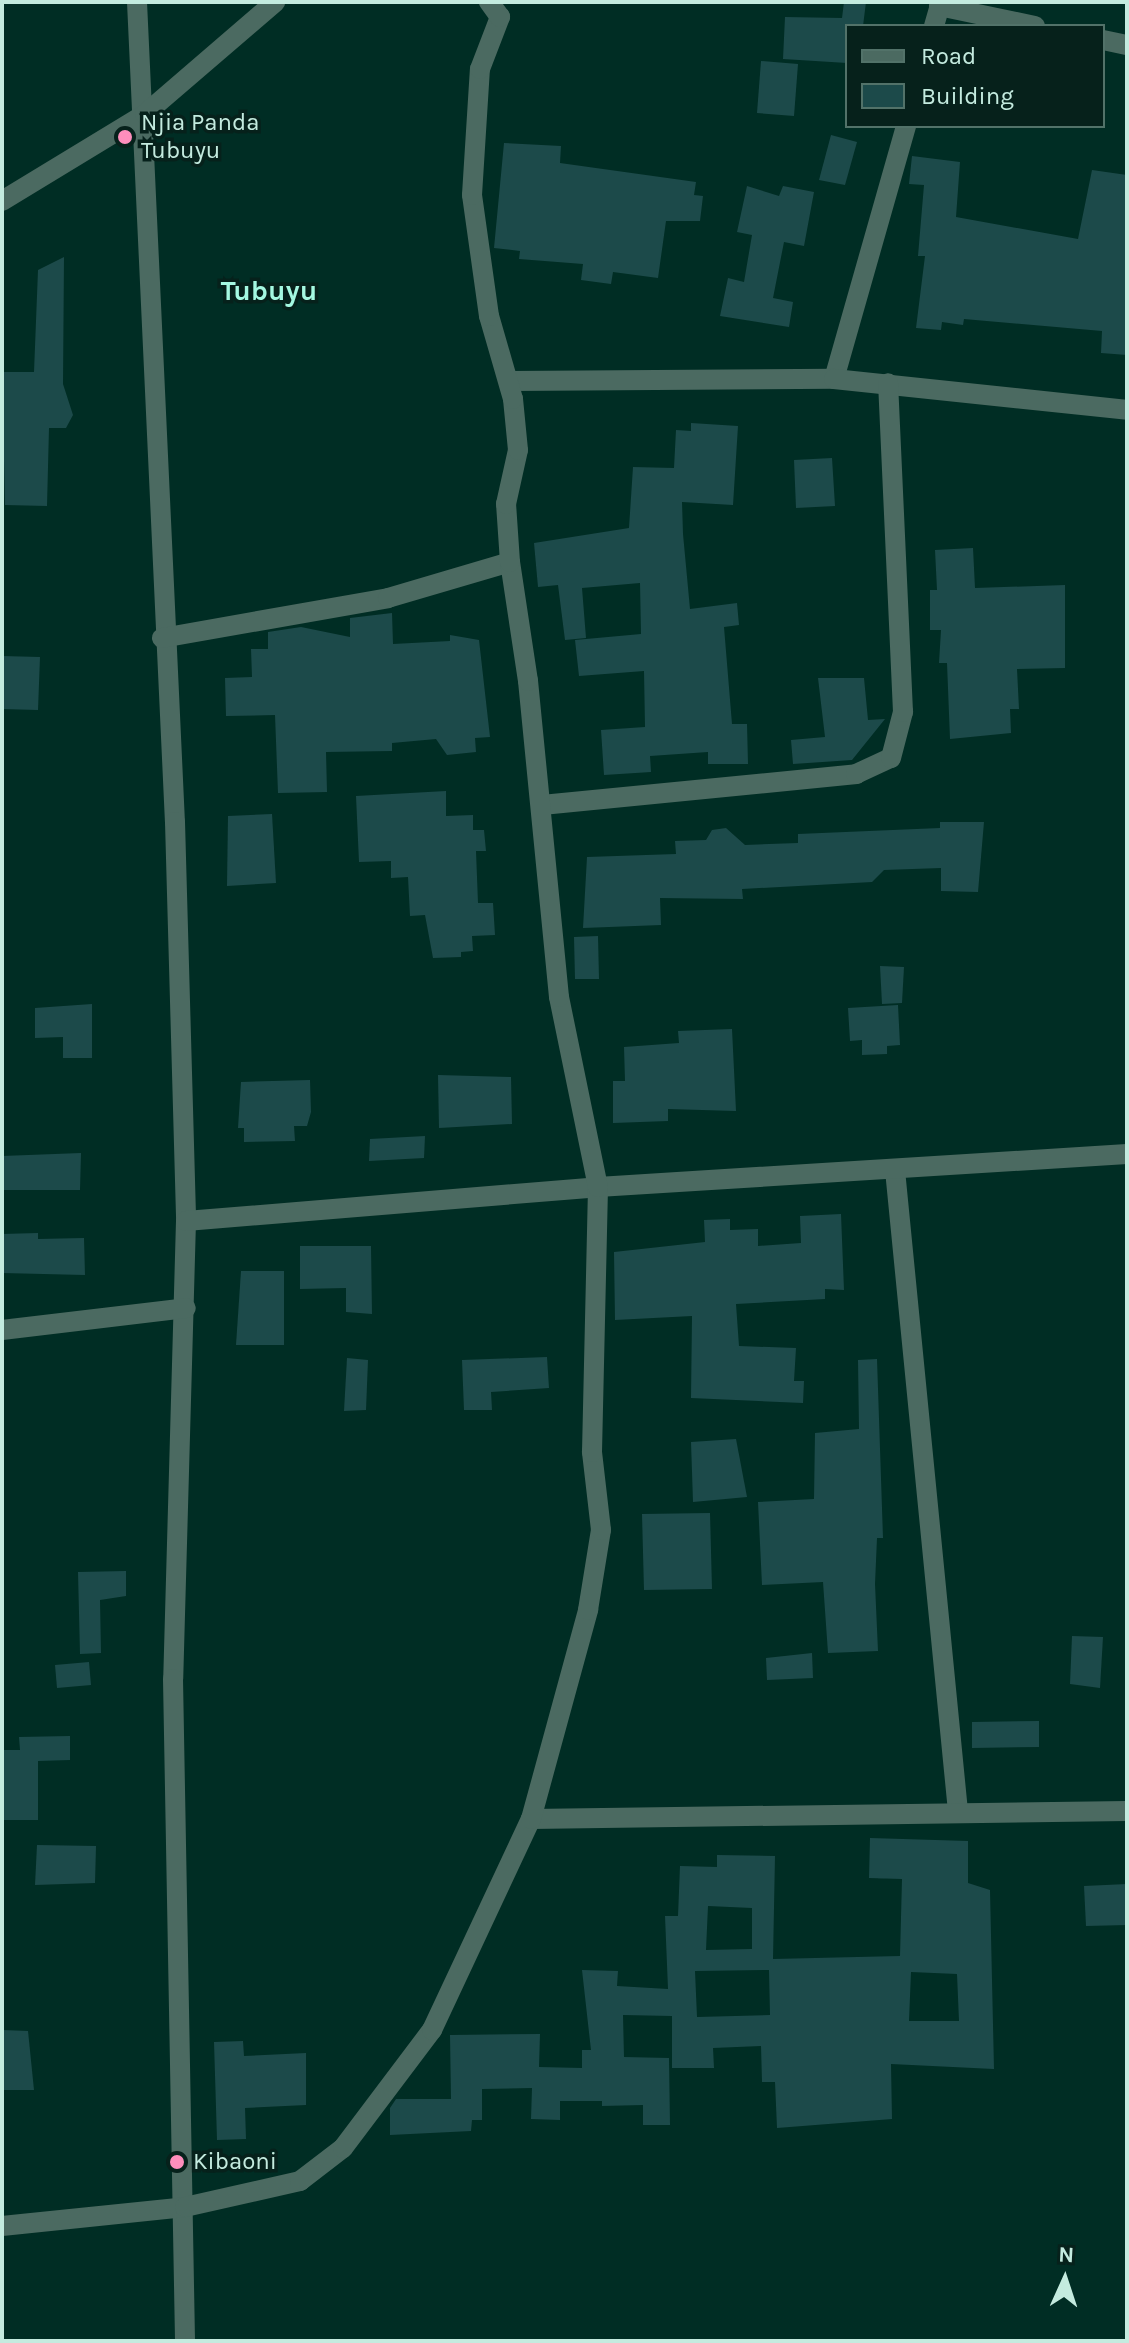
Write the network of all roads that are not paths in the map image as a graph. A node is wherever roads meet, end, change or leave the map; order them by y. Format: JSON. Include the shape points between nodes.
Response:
{"nodes":[{"id":1,"x":137,"y":2,"type":"edge"},
{"id":2,"x":275,"y":2,"type":"edge"},
{"id":3,"x":489,"y":2,"type":"edge"},
{"id":4,"x":938,"y":11,"type":"edge"},
{"id":5,"x":1022,"y":24,"type":"edge"},
{"id":6,"x":1105,"y":40,"type":"edge"},
{"id":7,"x":1127,"y":45,"type":"edge"},
{"id":8,"x":145,"y":114,"type":"junction"},
{"id":9,"x":905,"y":128,"type":"edge"},
{"id":10,"x":2,"y":201,"type":"edge"},
{"id":11,"x":834,"y":379,"type":"junction"},
{"id":12,"x":510,"y":381,"type":"junction"},
{"id":13,"x":888,"y":383,"type":"junction"},
{"id":14,"x":1127,"y":410,"type":"edge"},
{"id":15,"x":510,"y":562,"type":"junction"},
{"id":16,"x":162,"y":638,"type":"junction"},
{"id":17,"x":542,"y":805,"type":"junction"},
{"id":18,"x":1127,"y":1154,"type":"edge"},
{"id":19,"x":895,"y":1170,"type":"junction"},
{"id":20,"x":598,"y":1187,"type":"junction"},
{"id":21,"x":186,"y":1221,"type":"junction"},
{"id":22,"x":186,"y":1308,"type":"junction"},
{"id":23,"x":2,"y":1330,"type":"edge"},
{"id":24,"x":958,"y":1811,"type":"junction"},
{"id":25,"x":1127,"y":1811,"type":"edge"},
{"id":26,"x":531,"y":1819,"type":"junction"},
{"id":27,"x":185,"y":2207,"type":"junction"},
{"id":28,"x":2,"y":2226,"type":"edge"},
{"id":29,"x":185,"y":2341,"type":"edge"}],
"edges":[{"from":1,"to":8,"type":"street","via":[[136,65]]},
{"from":2,"to":8,"type":"street"},
{"from":3,"to":12,"type":"street","via":[[500,17],[480,69],[472,195],[489,316]]},
{"from":4,"to":5,"type":"street"},
{"from":6,"to":7,"type":"street"},
{"from":8,"to":10,"type":"street"},
{"from":8,"to":16,"type":"street"},
{"from":9,"to":11,"type":"street"},
{"from":11,"to":12,"type":"street"},
{"from":11,"to":13,"type":"street"},
{"from":12,"to":15,"type":"street","via":[[518,450],[506,504]]},
{"from":13,"to":14,"type":"street"},
{"from":13,"to":17,"type":"street","via":[[903,712],[891,758],[856,774]]},
{"from":15,"to":16,"type":"street","via":[[388,598]]},
{"from":15,"to":17,"type":"street"},
{"from":16,"to":21,"type":"street","via":[[175,822]]},
{"from":17,"to":20,"type":"street","via":[[559,997]]},
{"from":18,"to":19,"type":"street"},
{"from":19,"to":20,"type":"street"},
{"from":19,"to":24,"type":"street"},
{"from":20,"to":21,"type":"street"},
{"from":20,"to":26,"type":"street","via":[[592,1452],[601,1530],[588,1610]]},
{"from":21,"to":22,"type":"street"},
{"from":22,"to":23,"type":"street"},
{"from":22,"to":27,"type":"street","via":[[173,1679]]},
{"from":24,"to":25,"type":"street"},
{"from":24,"to":26,"type":"street"},
{"from":26,"to":27,"type":"street","via":[[432,2030],[343,2148],[300,2181]]},
{"from":27,"to":28,"type":"street"},
{"from":27,"to":29,"type":"street"}]}
